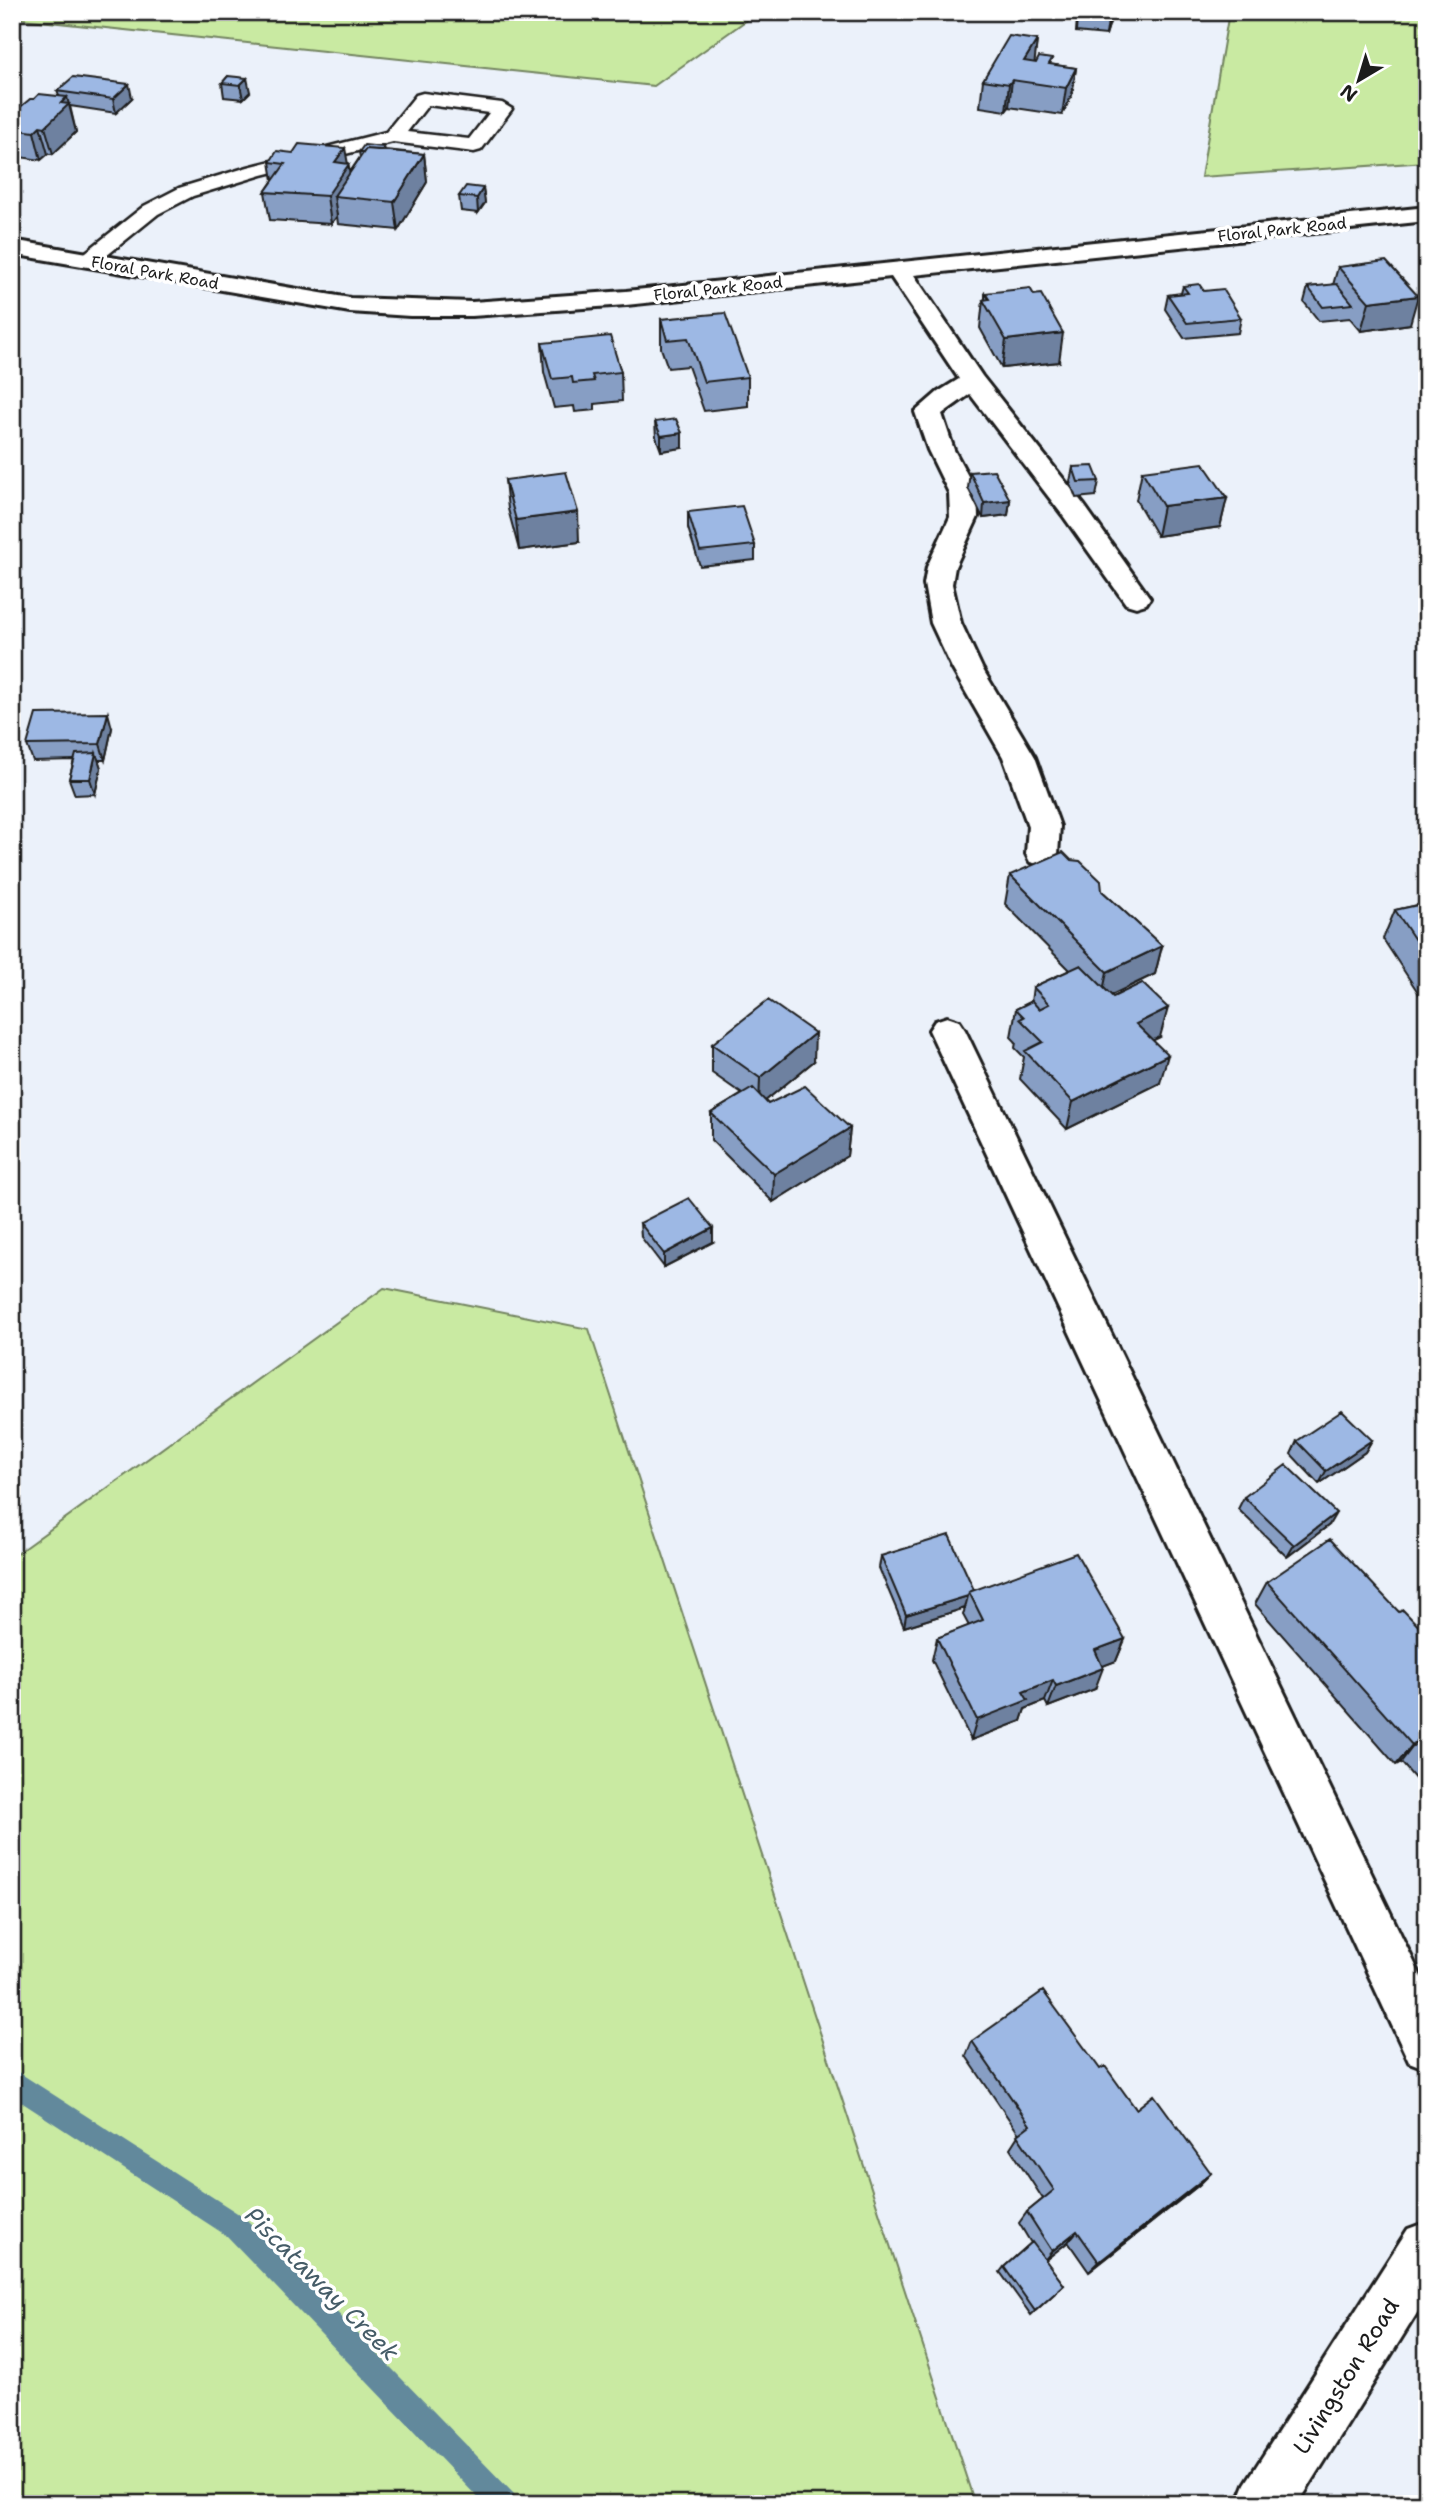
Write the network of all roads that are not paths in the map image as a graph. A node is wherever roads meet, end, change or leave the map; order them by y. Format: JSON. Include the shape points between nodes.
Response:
{"nodes":[{"id":1,"x":393,"y":136,"type":"junction"},
{"id":2,"x":1427,"y":214,"type":"edge"},
{"id":3,"x":12,"y":247,"type":"edge"},
{"id":4,"x":88,"y":260,"type":"junction"},
{"id":5,"x":897,"y":268,"type":"junction"},
{"id":6,"x":973,"y":381,"type":"junction"},
{"id":7,"x":1136,"y":598,"type":"dead end"},
{"id":8,"x":1042,"y":854,"type":"dead end"},
{"id":9,"x":947,"y":1030,"type":"dead end"},
{"id":10,"x":1427,"y":2044,"type":"edge"},
{"id":11,"x":1427,"y":2248,"type":"edge"},
{"id":12,"x":1265,"y":2504,"type":"edge"}],
"edges":[{"from":1,"to":1,"type":"lane","via":[[474,146],[502,109],[423,99]]},
{"from":1,"to":4,"type":"lane","via":[[186,192],[151,210]]},
{"from":2,"to":5,"type":"street","name":"Floral Park Road"},
{"from":3,"to":4,"type":"street","name":"Floral Park Road"},
{"from":4,"to":5,"type":"street","name":"Floral Park Road","via":[[350,305],[410,309],[626,298]]},
{"from":5,"to":6,"type":"street"},
{"from":6,"to":7,"type":"street"},
{"from":6,"to":8,"type":"street","via":[[928,412],[963,493],[964,517],[938,584],[946,623],[967,668],[1019,757],[1044,826]]},
{"from":9,"to":10,"type":"street"},
{"from":11,"to":12,"type":"street","name":"Livingston Road"}]}
